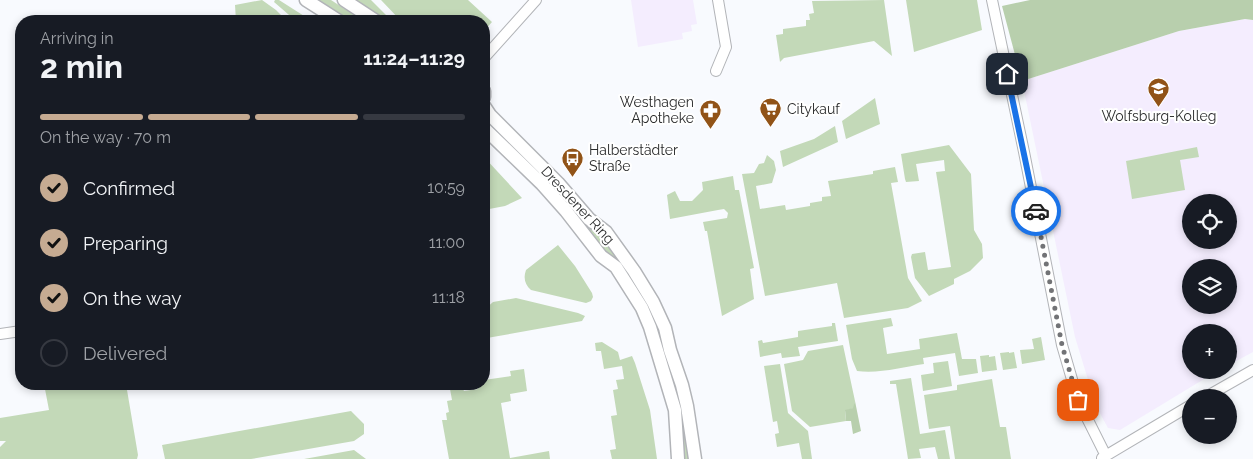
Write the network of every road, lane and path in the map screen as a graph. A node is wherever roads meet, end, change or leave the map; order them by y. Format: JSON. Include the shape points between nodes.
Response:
{"nodes":[{"id":1,"x":306,"y":0,"type":"edge"},
{"id":2,"x":344,"y":0,"type":"edge"},
{"id":3,"x":536,"y":0,"type":"edge"},
{"id":4,"x":718,"y":0,"type":"edge"},
{"id":5,"x":992,"y":0,"type":"edge"},
{"id":6,"x":330,"y":15,"type":"edge"},
{"id":7,"x":367,"y":15,"type":"edge"},
{"id":8,"x":490,"y":51,"type":"edge"},
{"id":9,"x":716,"y":71,"type":"dead end"},
{"id":10,"x":490,"y":115,"type":"edge"},
{"id":11,"x":490,"y":134,"type":"edge"},
{"id":12,"x":15,"y":332,"type":"edge"},
{"id":13,"x":0,"y":334,"type":"edge"},
{"id":14,"x":1253,"y":370,"type":"edge"},
{"id":15,"x":1220,"y":389,"type":"edge"},
{"id":16,"x":1182,"y":410,"type":"edge"},
{"id":17,"x":1104,"y":458,"type":"edge"},
{"id":18,"x":678,"y":459,"type":"edge"},
{"id":19,"x":695,"y":459,"type":"edge"}],
"edges":[{"from":1,"to":6,"type":"street"},
{"from":2,"to":7,"type":"street"},
{"from":3,"to":8,"type":"street"},
{"from":4,"to":9,"type":"street","via":[[726,47]]},
{"from":5,"to":17,"type":"street","via":[[1062,345],[1078,400]]},
{"from":10,"to":19,"type":"street","name":"Dresdener Ring","via":[[589,219],[606,232],[634,270],[665,328],[687,406]]},
{"from":11,"to":18,"type":"street","name":"Dresdener Ring","via":[[542,184],[601,256],[616,267],[642,308],[675,410]]},
{"from":12,"to":13,"type":"street"},
{"from":14,"to":15,"type":"street"},
{"from":16,"to":17,"type":"street"}]}
